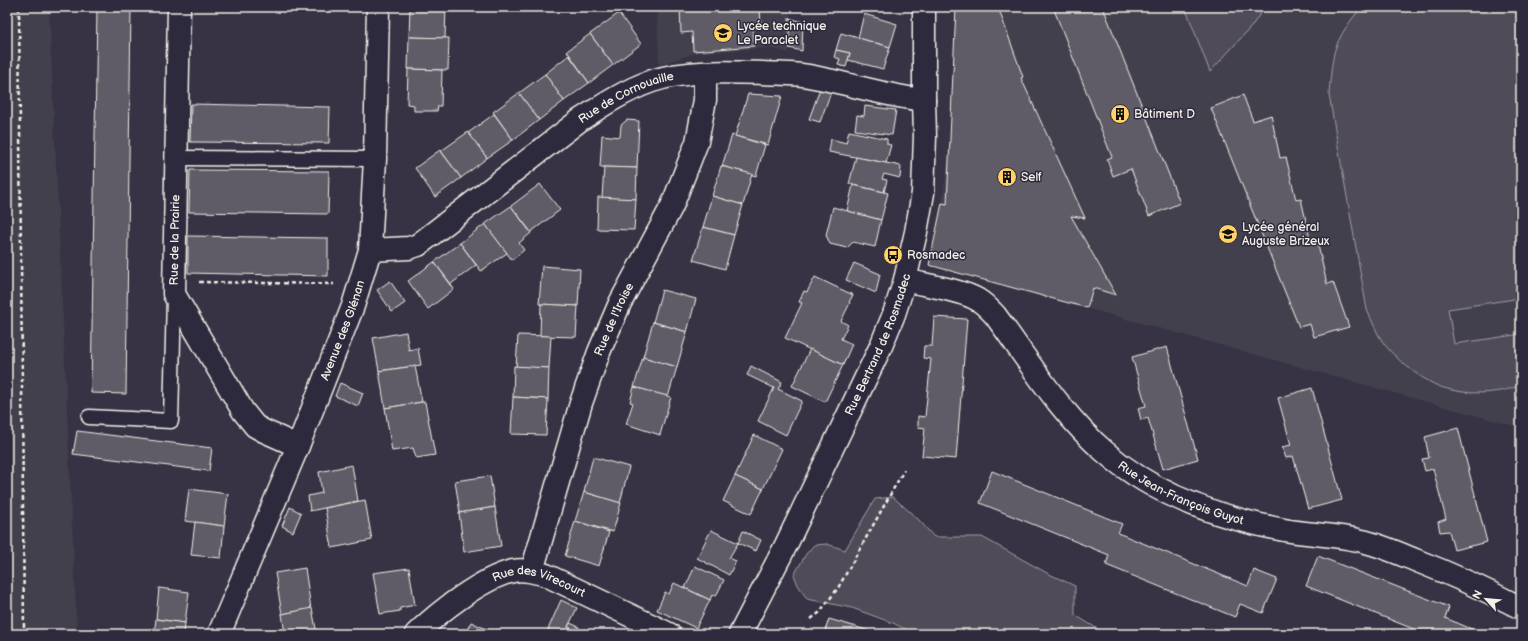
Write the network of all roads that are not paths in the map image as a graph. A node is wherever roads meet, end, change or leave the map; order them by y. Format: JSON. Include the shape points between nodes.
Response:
{"nodes":[{"id":1,"x":179,"y":7,"type":"edge"},
{"id":2,"x":378,"y":7,"type":"edge"},
{"id":3,"x":924,"y":7,"type":"edge"},
{"id":4,"x":705,"y":74,"type":"junction"},
{"id":5,"x":924,"y":100,"type":"junction"},
{"id":6,"x":176,"y":158,"type":"junction"},
{"id":7,"x":375,"y":159,"type":"junction"},
{"id":8,"x":370,"y":250,"type":"junction"},
{"id":9,"x":905,"y":280,"type":"junction"},
{"id":10,"x":174,"y":288,"type":"junction"},
{"id":11,"x":88,"y":417,"type":"dead end"},
{"id":12,"x":298,"y":446,"type":"junction"},
{"id":13,"x":532,"y":571,"type":"junction"},
{"id":14,"x":1521,"y":608,"type":"edge"},
{"id":15,"x":219,"y":634,"type":"edge"},
{"id":16,"x":416,"y":634,"type":"edge"},
{"id":17,"x":669,"y":634,"type":"edge"},
{"id":18,"x":740,"y":634,"type":"edge"}],
"edges":[{"from":1,"to":6,"type":"street","name":"Rue de la Prairie"},
{"from":2,"to":7,"type":"street","name":"Avenue des Glénan"},
{"from":3,"to":5,"type":"street","name":"Rue Bertrand de Rosmadec"},
{"from":4,"to":5,"type":"street","name":"Rue de Cornouaille","via":[[813,76],[873,92]]},
{"from":4,"to":8,"type":"street","name":"Rue de Cornouaille","via":[[652,81],[607,103],[580,120],[418,245],[409,248]]},
{"from":4,"to":13,"type":"street","name":"Rue de l'Iroise","via":[[705,100],[697,142],[672,206],[620,303],[599,352],[581,403]]},
{"from":5,"to":9,"type":"street","name":"Rue Bertrand de Rosmadec","via":[[923,187]]},
{"from":6,"to":7,"type":"lane"},
{"from":6,"to":10,"type":"street","name":"Rue de la Prairie"},
{"from":7,"to":8,"type":"street","name":"Avenue des Glénan"},
{"from":8,"to":12,"type":"street","name":"Avenue des Glénan","via":[[361,284]]},
{"from":9,"to":14,"type":"street","name":"Rue Jean-François Guyot","via":[[968,295],[984,304],[1086,435],[1122,466],[1166,492],[1204,508],[1254,523],[1307,534],[1342,536],[1377,545],[1464,580]]},
{"from":9,"to":18,"type":"street","name":"Rue Bertrand de Rosmadec","via":[[881,346],[786,545]]},
{"from":10,"to":11,"type":"lane","via":[[171,421]]},
{"from":10,"to":12,"type":"street","name":"Rue de la Prairie","via":[[243,411],[255,426]]},
{"from":12,"to":15,"type":"street","name":"Avenue des Glénan"},
{"from":13,"to":16,"type":"street","name":"Rue des Virecourt","via":[[513,571],[492,579],[460,599]]},
{"from":13,"to":17,"type":"street","name":"Rue des Virecourt","via":[[546,575]]}]}
